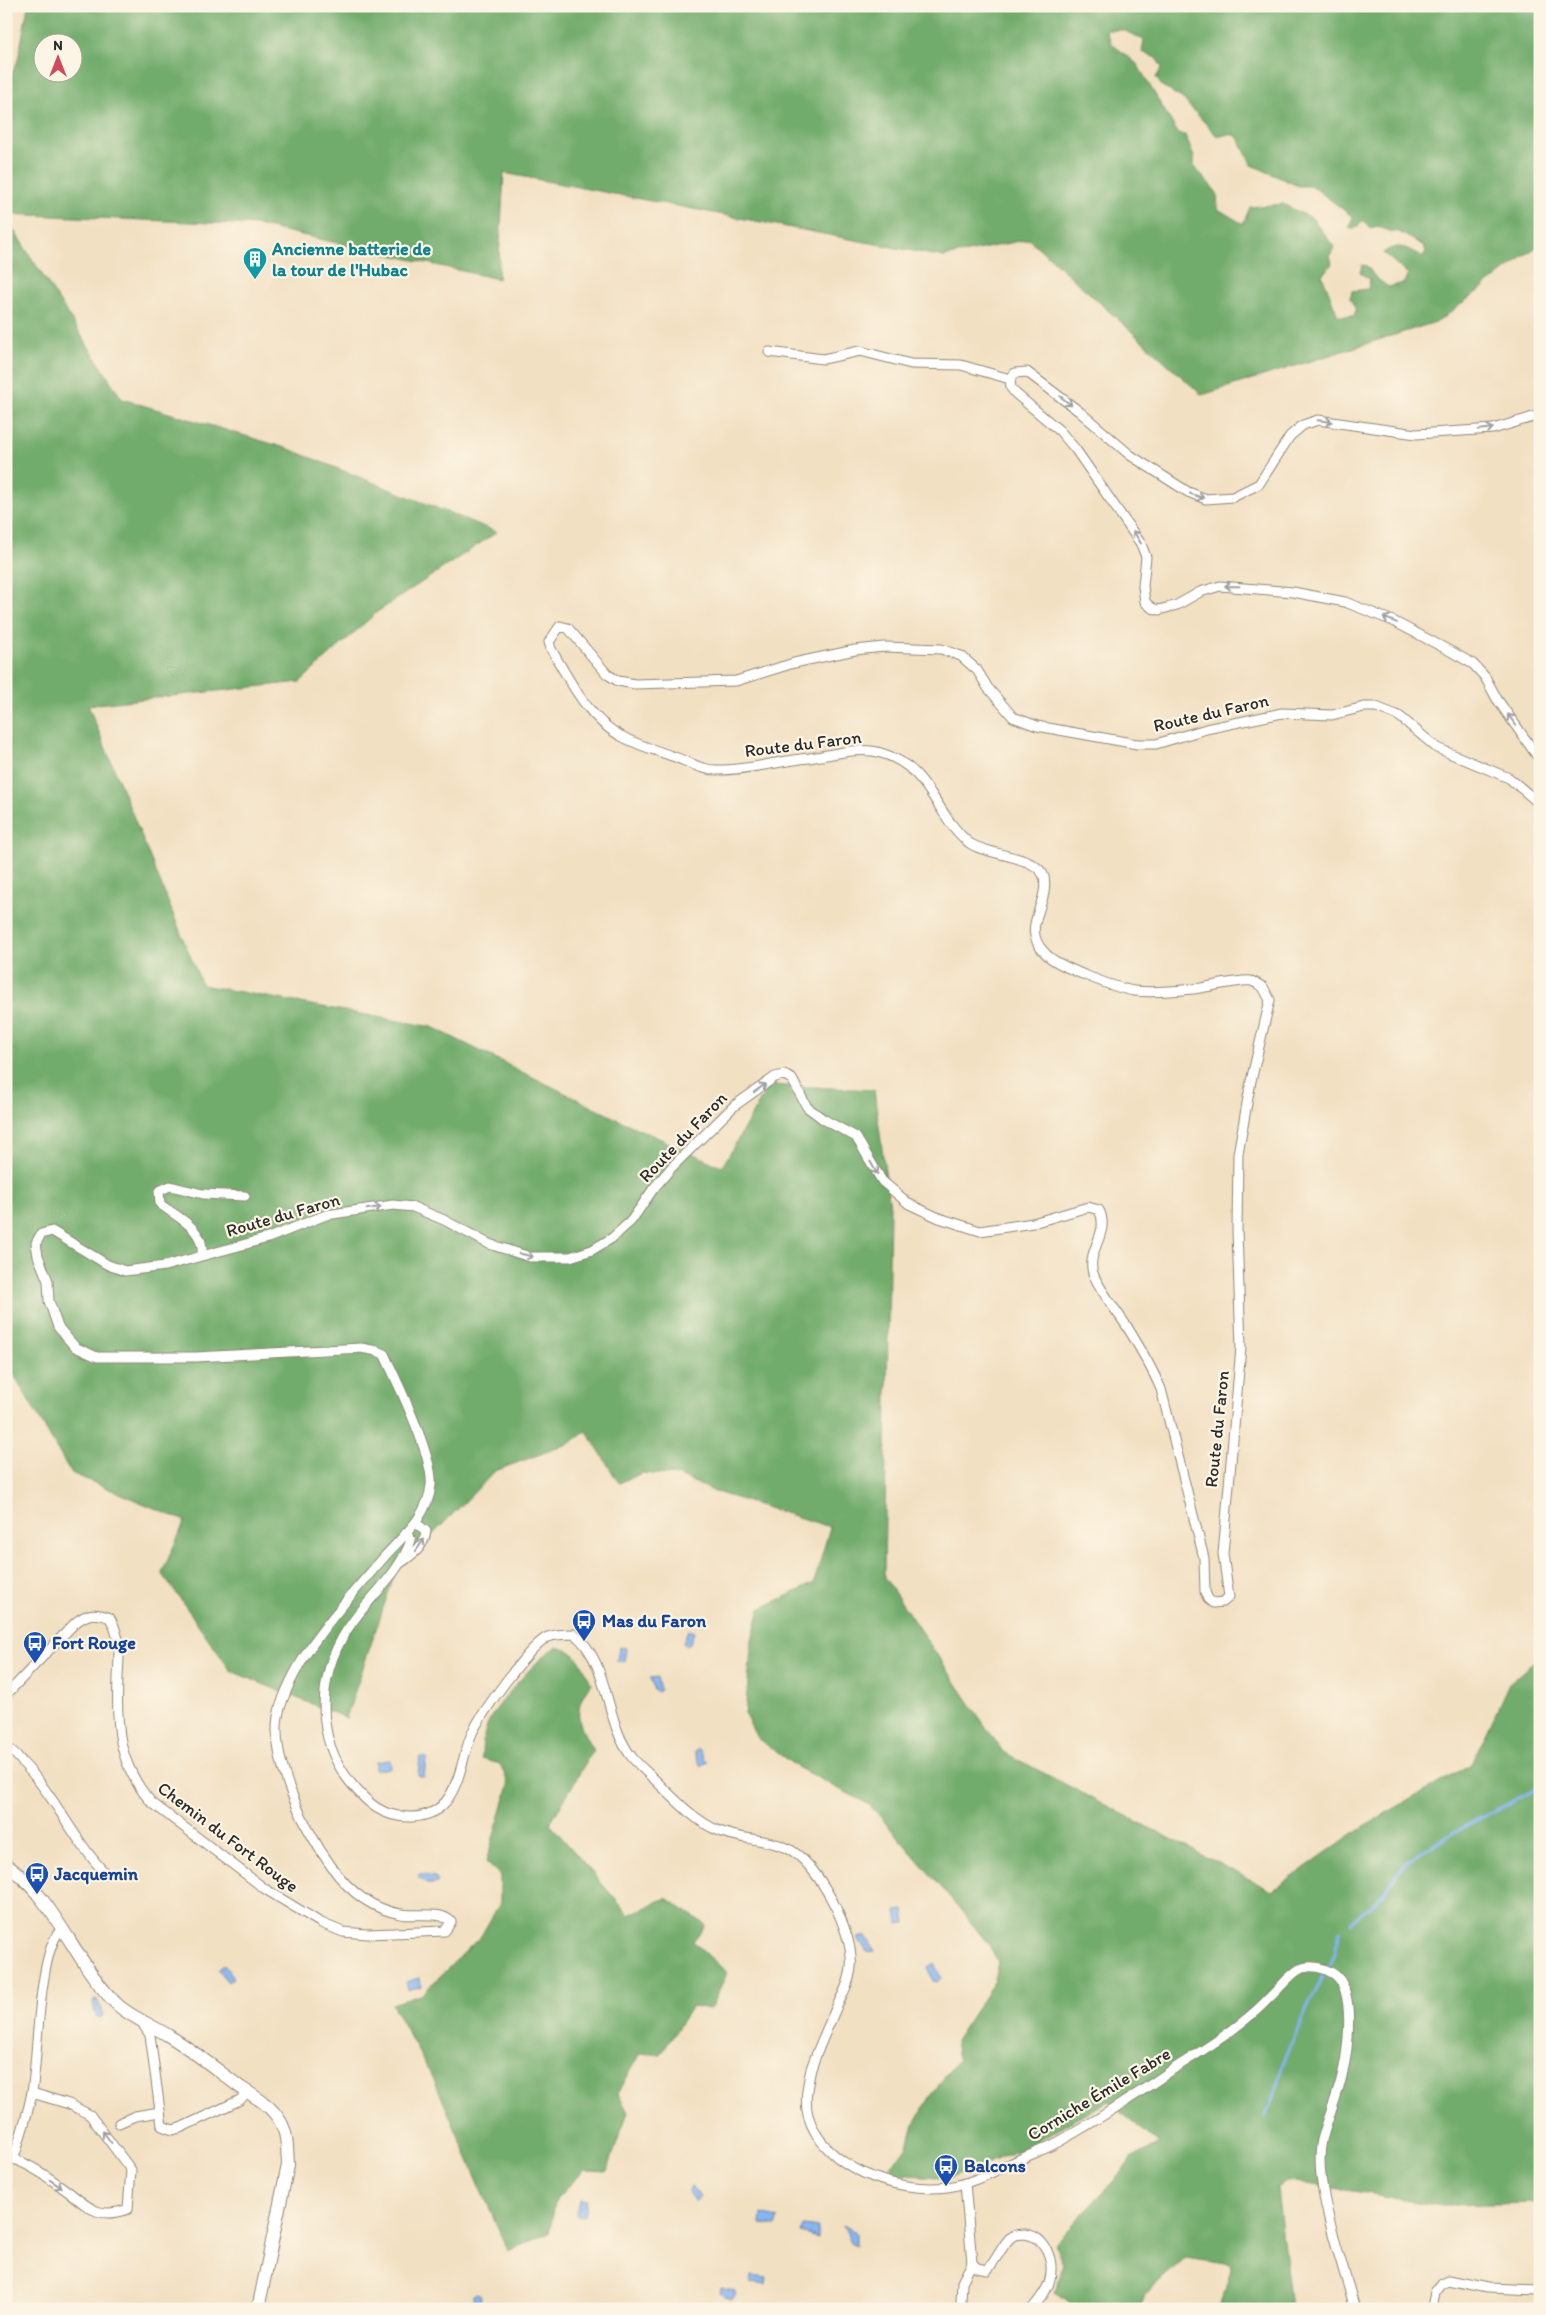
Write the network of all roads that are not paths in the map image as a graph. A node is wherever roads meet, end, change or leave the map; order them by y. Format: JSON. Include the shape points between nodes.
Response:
{"nodes":[{"id":1,"x":769,"y":352,"type":"dead end"},
{"id":2,"x":1010,"y":379,"type":"junction"},
{"id":3,"x":1540,"y":416,"type":"edge"},
{"id":4,"x":1540,"y":760,"type":"edge"},
{"id":5,"x":1540,"y":804,"type":"edge"},
{"id":6,"x":245,"y":1196,"type":"dead end"},
{"id":7,"x":202,"y":1254,"type":"junction"},
{"id":8,"x":416,"y":1523,"type":"junction"},
{"id":9,"x":406,"y":1533,"type":"junction"},
{"id":10,"x":399,"y":1564,"type":"junction"},
{"id":11,"x":6,"y":1694,"type":"edge"},
{"id":12,"x":6,"y":1747,"type":"edge"},
{"id":13,"x":6,"y":1865,"type":"edge"},
{"id":14,"x":106,"y":1874,"type":"dead end"},
{"id":15,"x":62,"y":1929,"type":"junction"},
{"id":16,"x":145,"y":2022,"type":"junction"},
{"id":17,"x":247,"y":2092,"type":"junction"},
{"id":18,"x":32,"y":2093,"type":"junction"},
{"id":19,"x":160,"y":2112,"type":"junction"},
{"id":20,"x":118,"y":2123,"type":"dead end"},
{"id":21,"x":10,"y":2158,"type":"edge"},
{"id":22,"x":964,"y":2183,"type":"junction"},
{"id":23,"x":972,"y":2264,"type":"junction"},
{"id":24,"x":1540,"y":2290,"type":"edge"},
{"id":25,"x":961,"y":2302,"type":"dead end"},
{"id":26,"x":258,"y":2309,"type":"edge"},
{"id":27,"x":1032,"y":2309,"type":"edge"},
{"id":28,"x":1355,"y":2309,"type":"edge"},
{"id":29,"x":1432,"y":2309,"type":"edge"}],
"edges":[{"from":1,"to":2,"type":"street","via":[[823,359],[860,351],[911,364],[961,365]]},
{"from":2,"to":3,"type":"street","one_way":true,"via":[[1015,373],[1027,372],[1130,455],[1188,492],[1206,498],[1233,498],[1258,484],[1290,436],[1303,425],[1318,420],[1416,434],[1493,429]]},
{"from":4,"to":2,"type":"street","one_way":true,"via":[[1486,677],[1473,664],[1393,621],[1345,602],[1220,586],[1200,592],[1177,605],[1159,610],[1152,608],[1145,602],[1142,586],[1146,557],[1141,544],[1076,450],[1060,431],[1016,394]]},
{"from":7,"to":5,"type":"street","name":"Route du Faron","one_way":true,"via":[[268,1238],[326,1215],[393,1206],[413,1207],[489,1244],[530,1257],[577,1255],[612,1238],[631,1221],[672,1167],[734,1106],[775,1077],[784,1075],[792,1079],[807,1107],[856,1137],[882,1180],[908,1204],[939,1218],[980,1231],[1033,1223],[1081,1208],[1099,1210],[1104,1227],[1094,1249],[1092,1271],[1151,1364],[1172,1430],[1204,1558],[1208,1599],[1213,1603],[1223,1602],[1229,1597],[1222,1554],[1241,1347],[1238,1154],[1270,1000],[1264,987],[1249,980],[1183,990],[1133,991],[1075,971],[1046,955],[1037,942],[1033,929],[1044,876],[1037,867],[1015,857],[977,849],[953,825],[911,767],[881,752],[856,752],[707,770],[621,737],[607,728],[572,683],[549,642],[560,626],[568,628],[606,674],[618,681],[635,684],[736,681],[794,663],[855,650],[941,648],[961,656],[977,670],[1013,717],[1037,726],[1137,744],[1156,744],[1221,725],[1282,713],[1332,715],[1376,707],[1399,716],[1437,748],[1509,778]]},
{"from":6,"to":7,"type":"street","via":[[203,1194],[170,1186],[159,1191],[160,1204],[195,1229],[203,1246]]},
{"from":7,"to":8,"type":"street","name":"Route du Faron","via":[[165,1266],[126,1271],[108,1265],[52,1230],[41,1234],[36,1243],[58,1327],[75,1348],[97,1357],[196,1357],[361,1348],[384,1354],[432,1474],[428,1498]]},
{"from":8,"to":9,"type":"street","name":"Chemin du Fort Rouge"},
{"from":10,"to":8,"type":"street","name":"Corniche Émile Fabre","one_way":true,"via":[[418,1551],[425,1540],[426,1531]]},
{"from":9,"to":10,"type":"street","name":"Corniche Émile Fabre","via":[[410,1540]]},
{"from":9,"to":11,"type":"street","name":"Chemin du Fort Rouge","via":[[310,1647],[279,1709],[279,1746],[295,1803],[306,1827],[341,1879],[356,1894],[381,1908],[400,1914],[448,1919],[452,1922],[445,1932],[367,1934],[343,1932],[321,1923],[265,1890],[151,1802],[130,1773],[120,1742],[120,1642],[110,1618],[98,1613],[85,1614]]},
{"from":10,"to":22,"type":"street","name":"Corniche Émile Fabre","via":[[353,1622],[330,1665],[324,1690],[323,1710],[332,1750],[344,1774],[362,1796],[387,1815],[421,1817],[438,1808],[459,1782],[473,1733],[484,1712],[531,1651],[548,1637],[574,1634],[590,1650],[631,1756],[696,1818],[719,1831],[789,1848],[820,1878],[829,1894],[846,1936],[852,1966],[808,2084],[808,2113],[820,2138],[856,2170],[897,2184],[946,2187]]},
{"from":12,"to":14,"type":"street","via":[[32,1772],[93,1861]]},
{"from":13,"to":15,"type":"main road","via":[[19,1874]]},
{"from":15,"to":16,"type":"main road","via":[[106,1991],[120,2006]]},
{"from":15,"to":18,"type":"street","via":[[56,1933],[47,1956]]},
{"from":16,"to":17,"type":"main road"},
{"from":16,"to":19,"type":"street","via":[[150,2035]]},
{"from":17,"to":19,"type":"street","via":[[240,2100],[173,2130],[162,2126]]},
{"from":17,"to":26,"type":"main road","via":[[266,2104],[278,2117],[285,2132],[288,2153],[284,2189]]},
{"from":18,"to":21,"type":"street"},
{"from":21,"to":18,"type":"street","one_way":true,"via":[[99,2213],[115,2214],[128,2209],[131,2170],[90,2115],[69,2104]]},
{"from":19,"to":20,"type":"street"},
{"from":22,"to":23,"type":"street"},
{"from":22,"to":28,"type":"street","name":"Corniche Émile Fabre","via":[[1058,2142],[1124,2102],[1235,2028],[1292,1975],[1305,1967],[1326,1970],[1338,1977],[1345,1988],[1348,2023],[1344,2070],[1319,2160],[1326,2201]]},
{"from":23,"to":25,"type":"street","via":[[962,2282]]},
{"from":23,"to":27,"type":"street","via":[[988,2270],[1010,2238],[1020,2234],[1032,2235],[1046,2247],[1052,2263],[1050,2280]]},
{"from":24,"to":29,"type":"street","via":[[1488,2288],[1449,2280],[1442,2283],[1436,2292]]}]}
